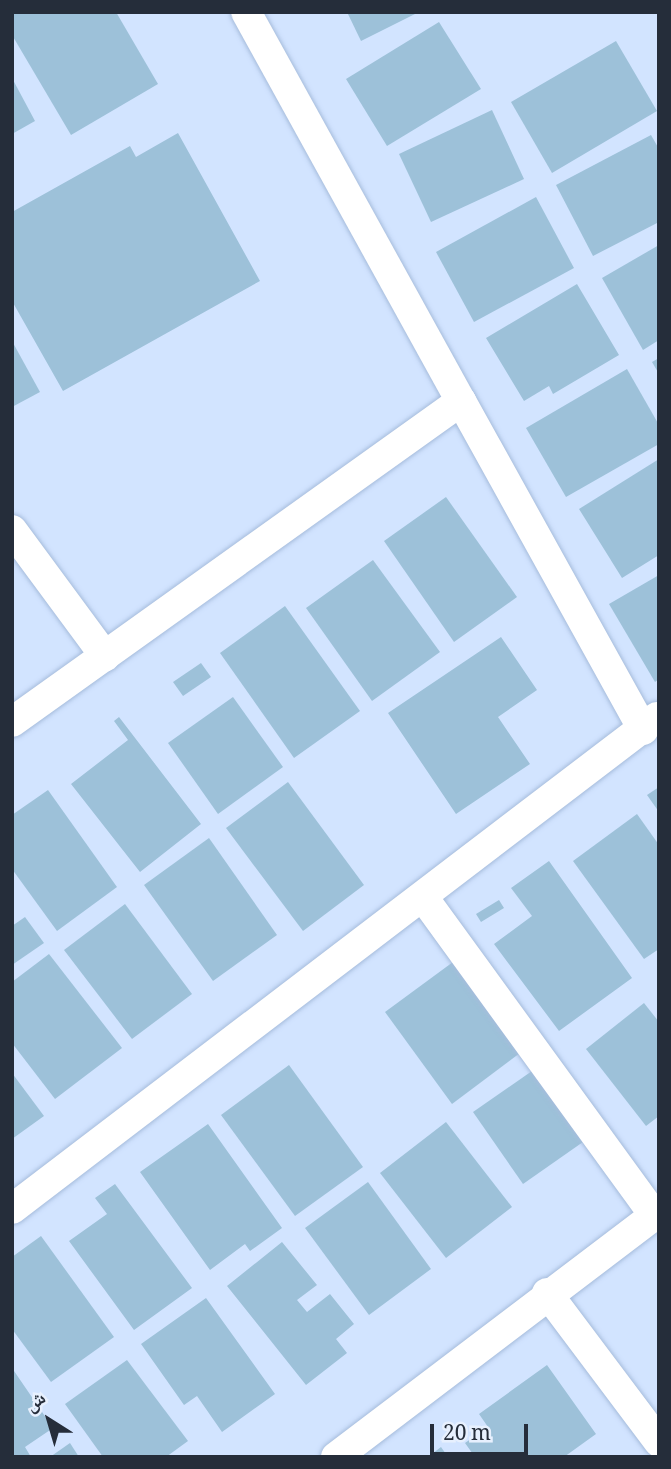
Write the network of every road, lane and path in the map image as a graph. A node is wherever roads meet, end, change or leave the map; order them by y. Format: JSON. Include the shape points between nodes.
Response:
{"nodes":[{"id":1,"x":246,"y":12,"type":"edge"},
{"id":2,"x":461,"y":401,"type":"junction"},
{"id":3,"x":12,"y":530,"type":"edge"},
{"id":4,"x":105,"y":656,"type":"junction"},
{"id":5,"x":12,"y":722,"type":"edge"},
{"id":6,"x":651,"y":723,"type":"edge"},
{"id":7,"x":423,"y":897,"type":"junction"},
{"id":8,"x":12,"y":1209,"type":"edge"},
{"id":9,"x":657,"y":1213,"type":"edge"},
{"id":10,"x":547,"y":1293,"type":"junction"},
{"id":11,"x":659,"y":1443,"type":"edge"},
{"id":12,"x":336,"y":1457,"type":"edge"}],
"edges":[{"from":1,"to":2,"type":"street"},
{"from":2,"to":4,"type":"street"},
{"from":2,"to":6,"type":"street"},
{"from":3,"to":4,"type":"street"},
{"from":4,"to":5,"type":"street"},
{"from":6,"to":7,"type":"street"},
{"from":7,"to":8,"type":"street"},
{"from":7,"to":9,"type":"street"},
{"from":9,"to":10,"type":"street"},
{"from":10,"to":11,"type":"street"},
{"from":10,"to":12,"type":"street"}]}
